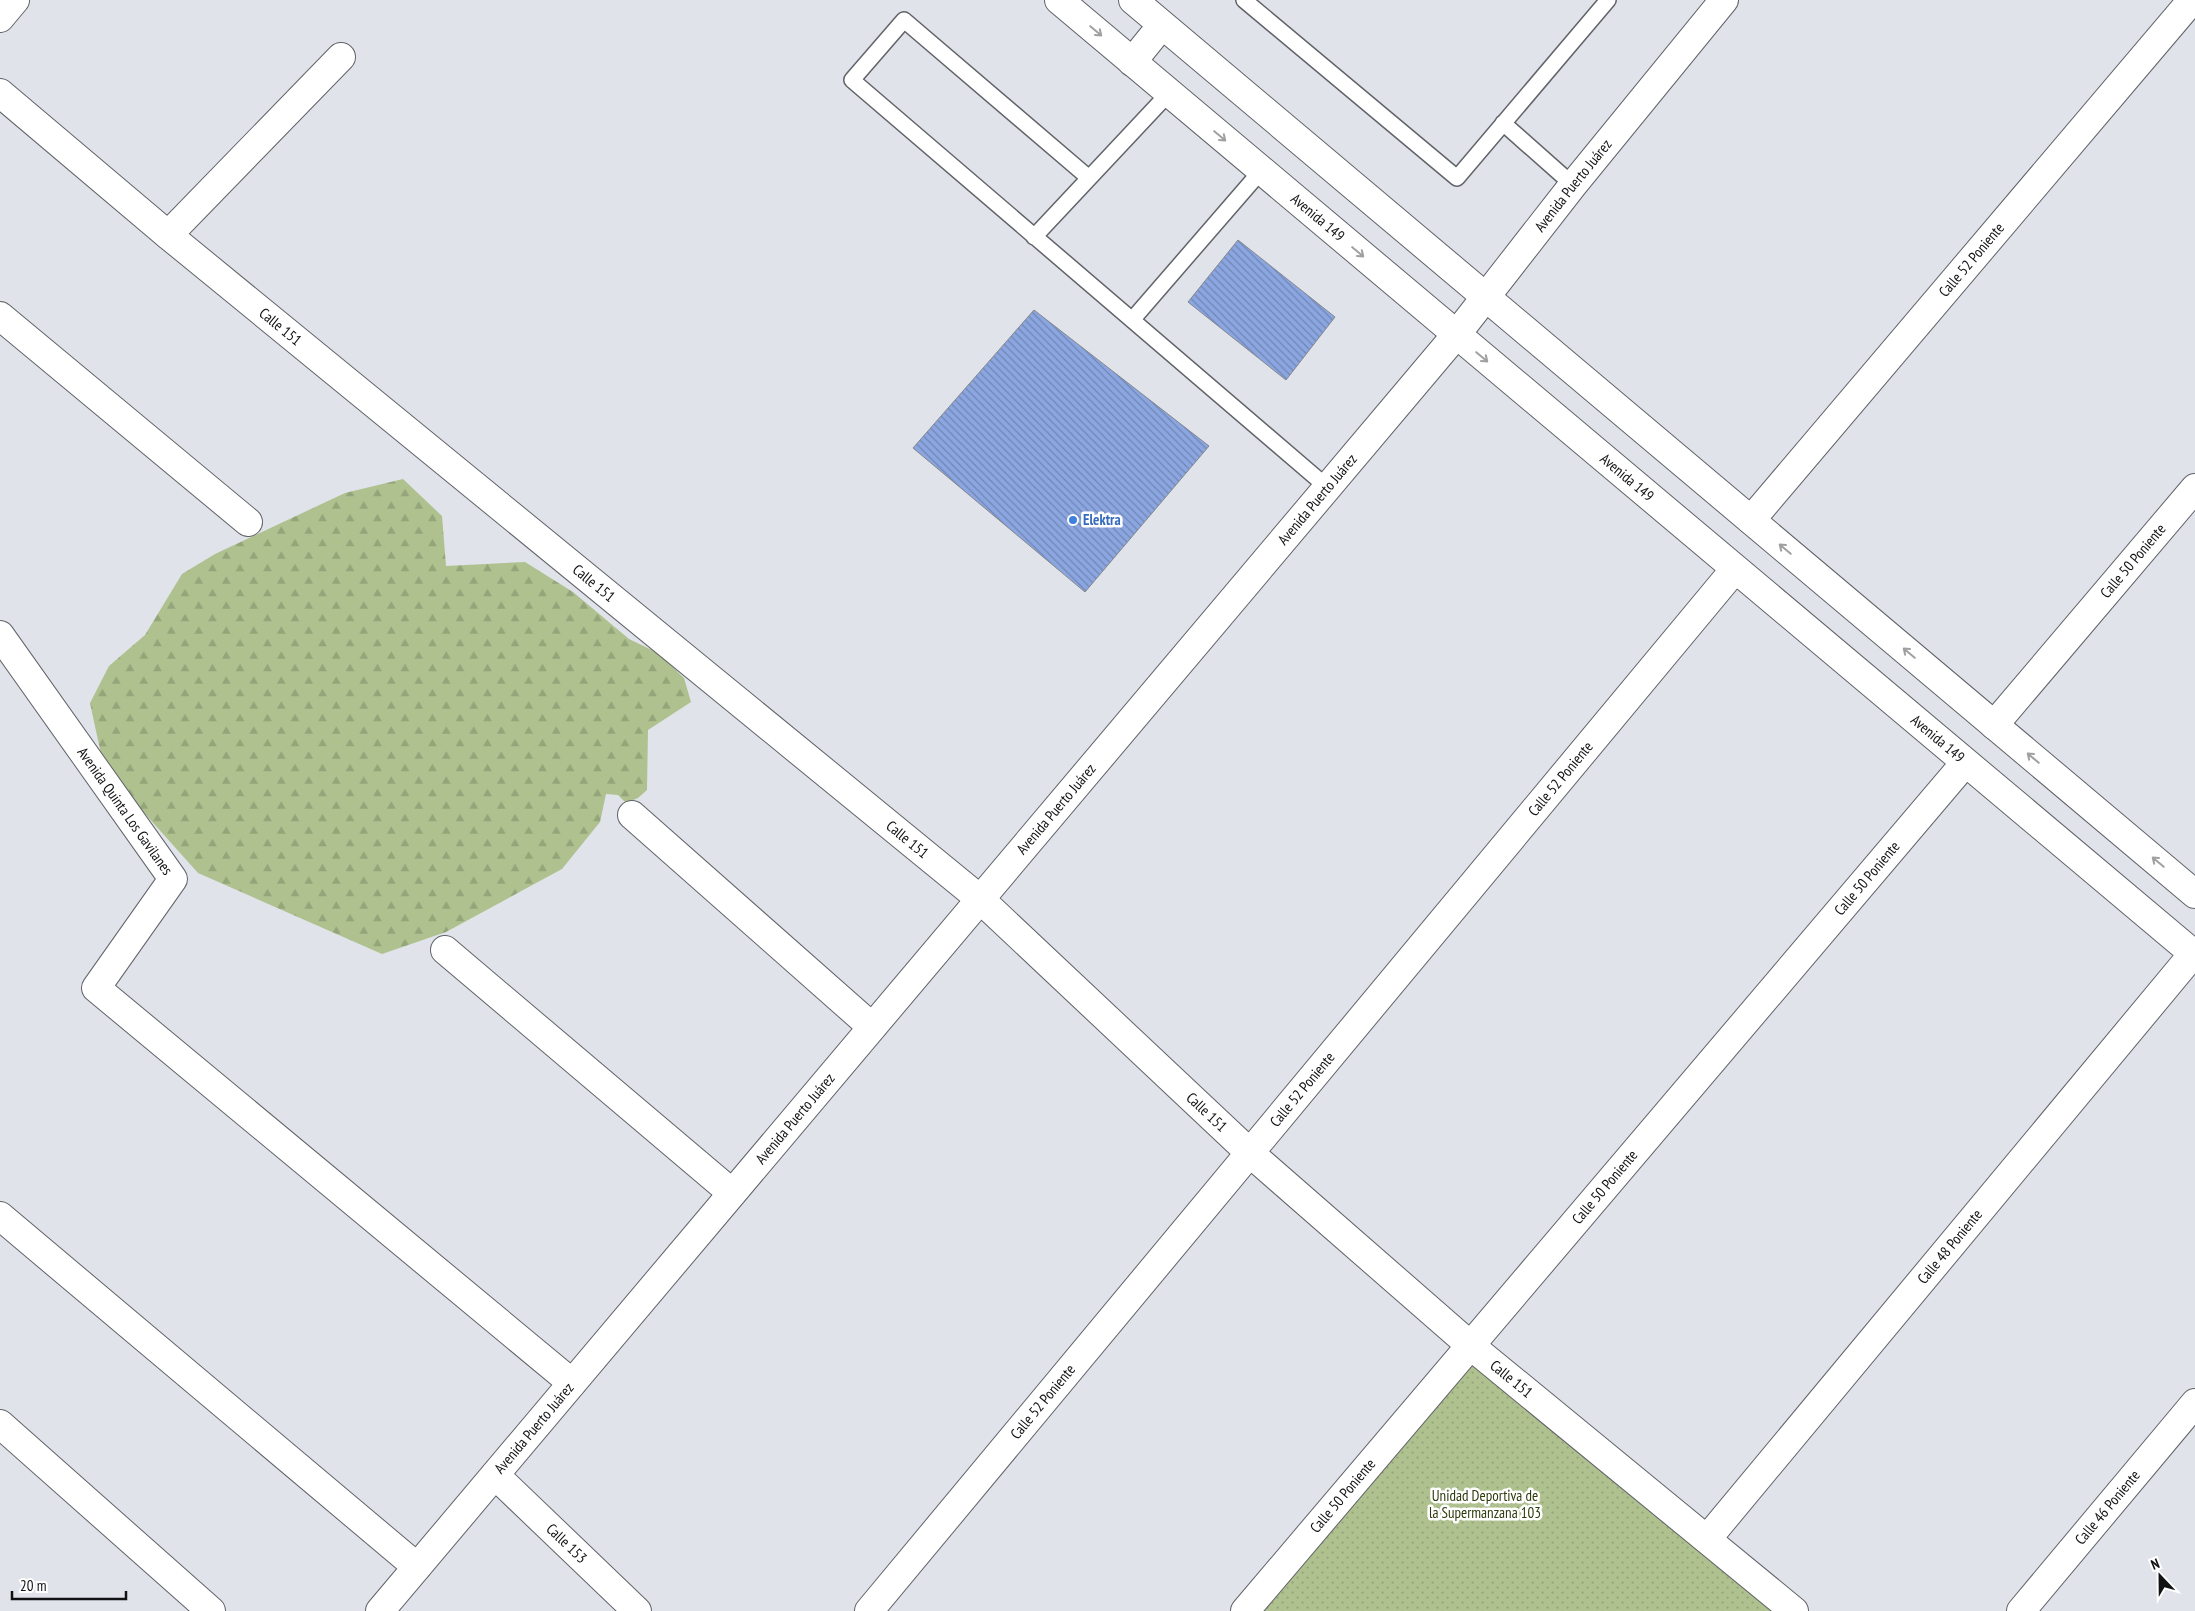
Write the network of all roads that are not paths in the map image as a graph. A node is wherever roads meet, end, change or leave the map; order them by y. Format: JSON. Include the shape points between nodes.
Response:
{"nodes":[{"id":1,"x":15,"y":0,"type":"edge"},
{"id":2,"x":1058,"y":0,"type":"edge"},
{"id":3,"x":1133,"y":0,"type":"edge"},
{"id":4,"x":1244,"y":0,"type":"edge"},
{"id":5,"x":1608,"y":0,"type":"edge"},
{"id":6,"x":1724,"y":0,"type":"edge"},
{"id":7,"x":2192,"y":0,"type":"edge"},
{"id":8,"x":0,"y":18,"type":"edge"},
{"id":9,"x":1162,"y":25,"type":"junction"},
{"id":10,"x":341,"y":57,"type":"dead end"},
{"id":11,"x":1132,"y":62,"type":"junction"},
{"id":12,"x":0,"y":93,"type":"edge"},
{"id":13,"x":1169,"y":93,"type":"junction"},
{"id":14,"x":1503,"y":123,"type":"junction"},
{"id":15,"x":1261,"y":171,"type":"junction"},
{"id":16,"x":1089,"y":178,"type":"junction"},
{"id":17,"x":1573,"y":185,"type":"junction"},
{"id":18,"x":168,"y":235,"type":"junction"},
{"id":19,"x":1034,"y":237,"type":"junction"},
{"id":20,"x":1486,"y":298,"type":"junction"},
{"id":21,"x":0,"y":316,"type":"edge"},
{"id":22,"x":1132,"y":320,"type":"junction"},
{"id":23,"x":1456,"y":334,"type":"junction"},
{"id":24,"x":1327,"y":487,"type":"junction"},
{"id":25,"x":2195,"y":488,"type":"edge"},
{"id":26,"x":1751,"y":520,"type":"junction"},
{"id":27,"x":248,"y":522,"type":"dead end"},
{"id":28,"x":1735,"y":568,"type":"junction"},
{"id":29,"x":0,"y":635,"type":"edge"},
{"id":30,"x":1994,"y":725,"type":"junction"},
{"id":31,"x":1965,"y":763,"type":"junction"},
{"id":32,"x":632,"y":816,"type":"dead end"},
{"id":33,"x":2195,"y":894,"type":"edge"},
{"id":34,"x":980,"y":899,"type":"junction"},
{"id":35,"x":445,"y":950,"type":"dead end"},
{"id":36,"x":2194,"y":955,"type":"edge"},
{"id":37,"x":872,"y":1028,"type":"junction"},
{"id":38,"x":1250,"y":1153,"type":"junction"},
{"id":39,"x":732,"y":1193,"type":"junction"},
{"id":40,"x":0,"y":1216,"type":"edge"},
{"id":41,"x":1471,"y":1346,"type":"junction"},
{"id":42,"x":572,"y":1383,"type":"junction"},
{"id":43,"x":2195,"y":1403,"type":"edge"},
{"id":44,"x":0,"y":1424,"type":"edge"},
{"id":45,"x":495,"y":1475,"type":"junction"},
{"id":46,"x":1707,"y":1539,"type":"junction"},
{"id":47,"x":417,"y":1567,"type":"junction"},
{"id":48,"x":211,"y":1611,"type":"edge"},
{"id":49,"x":380,"y":1611,"type":"edge"},
{"id":50,"x":637,"y":1611,"type":"edge"},
{"id":51,"x":870,"y":1611,"type":"edge"},
{"id":52,"x":1245,"y":1611,"type":"edge"},
{"id":53,"x":1794,"y":1611,"type":"edge"},
{"id":54,"x":2021,"y":1611,"type":"edge"}],
"edges":[{"from":1,"to":8,"type":"street"},
{"from":2,"to":11,"type":"street","name":"Avenida 149","one_way":true},
{"from":3,"to":9,"type":"street"},
{"from":4,"to":14,"type":"lane","via":[[1457,178]]},
{"from":5,"to":14,"type":"lane"},
{"from":6,"to":17,"type":"street","name":"Avenida Puerto Juárez"},
{"from":7,"to":26,"type":"street","name":"Calle 52 Poniente"},
{"from":9,"to":11,"type":"street"},
{"from":9,"to":20,"type":"street"},
{"from":10,"to":18,"type":"street"},
{"from":11,"to":13,"type":"street","name":"Avenida 149"},
{"from":12,"to":18,"type":"street","name":"Calle 151"},
{"from":13,"to":15,"type":"street","name":"Avenida 149","one_way":true},
{"from":13,"to":16,"type":"lane"},
{"from":14,"to":17,"type":"lane"},
{"from":15,"to":22,"type":"lane"},
{"from":15,"to":23,"type":"street","name":"Avenida 149","one_way":true},
{"from":16,"to":19,"type":"lane"},
{"from":16,"to":19,"type":"lane","via":[[904,20],[852,80]]},
{"from":17,"to":20,"type":"street","name":"Avenida Puerto Juárez"},
{"from":18,"to":34,"type":"street","name":"Calle 151"},
{"from":19,"to":22,"type":"lane"},
{"from":20,"to":23,"type":"street","name":"Avenida Puerto Juárez"},
{"from":20,"to":26,"type":"street"},
{"from":21,"to":27,"type":"street"},
{"from":22,"to":24,"type":"lane"},
{"from":23,"to":24,"type":"street","name":"Avenida Puerto Juárez"},
{"from":23,"to":28,"type":"street","name":"Avenida 149","one_way":true},
{"from":24,"to":34,"type":"street","name":"Avenida Puerto Juárez"},
{"from":25,"to":30,"type":"street","name":"Calle 50 Poniente"},
{"from":30,"to":26,"type":"street","one_way":true},
{"from":28,"to":31,"type":"street","name":"Avenida 149"},
{"from":28,"to":38,"type":"street","name":"Calle 52 Poniente"},
{"from":29,"to":42,"type":"street","name":"Avenida Quinta Los Gavilanes","via":[[173,879],[96,988]]},
{"from":33,"to":30,"type":"street","one_way":true},
{"from":31,"to":36,"type":"street","name":"Avenida 149"},
{"from":31,"to":41,"type":"street","name":"Calle 50 Poniente"},
{"from":32,"to":37,"type":"street"},
{"from":34,"to":37,"type":"street","name":"Avenida Puerto Juárez"},
{"from":34,"to":38,"type":"street","name":"Calle 151"},
{"from":35,"to":39,"type":"street"},
{"from":36,"to":46,"type":"street","name":"Calle 48 Poniente"},
{"from":37,"to":39,"type":"street","name":"Avenida Puerto Juárez"},
{"from":38,"to":41,"type":"street","name":"Calle 151"},
{"from":38,"to":51,"type":"street","name":"Calle 52 Poniente"},
{"from":39,"to":42,"type":"street","name":"Avenida Puerto Juárez"},
{"from":40,"to":47,"type":"street"},
{"from":41,"to":46,"type":"street","name":"Calle 151"},
{"from":41,"to":52,"type":"street","name":"Calle 50 Poniente"},
{"from":42,"to":45,"type":"street","name":"Avenida Puerto Juárez"},
{"from":43,"to":54,"type":"street","name":"Calle 46 Poniente"},
{"from":44,"to":48,"type":"street"},
{"from":45,"to":47,"type":"street","name":"Avenida Puerto Juárez"},
{"from":45,"to":50,"type":"street","name":"Calle 153"},
{"from":46,"to":53,"type":"street","name":"Calle 151"},
{"from":47,"to":49,"type":"street","name":"Avenida Puerto Juárez"}]}
